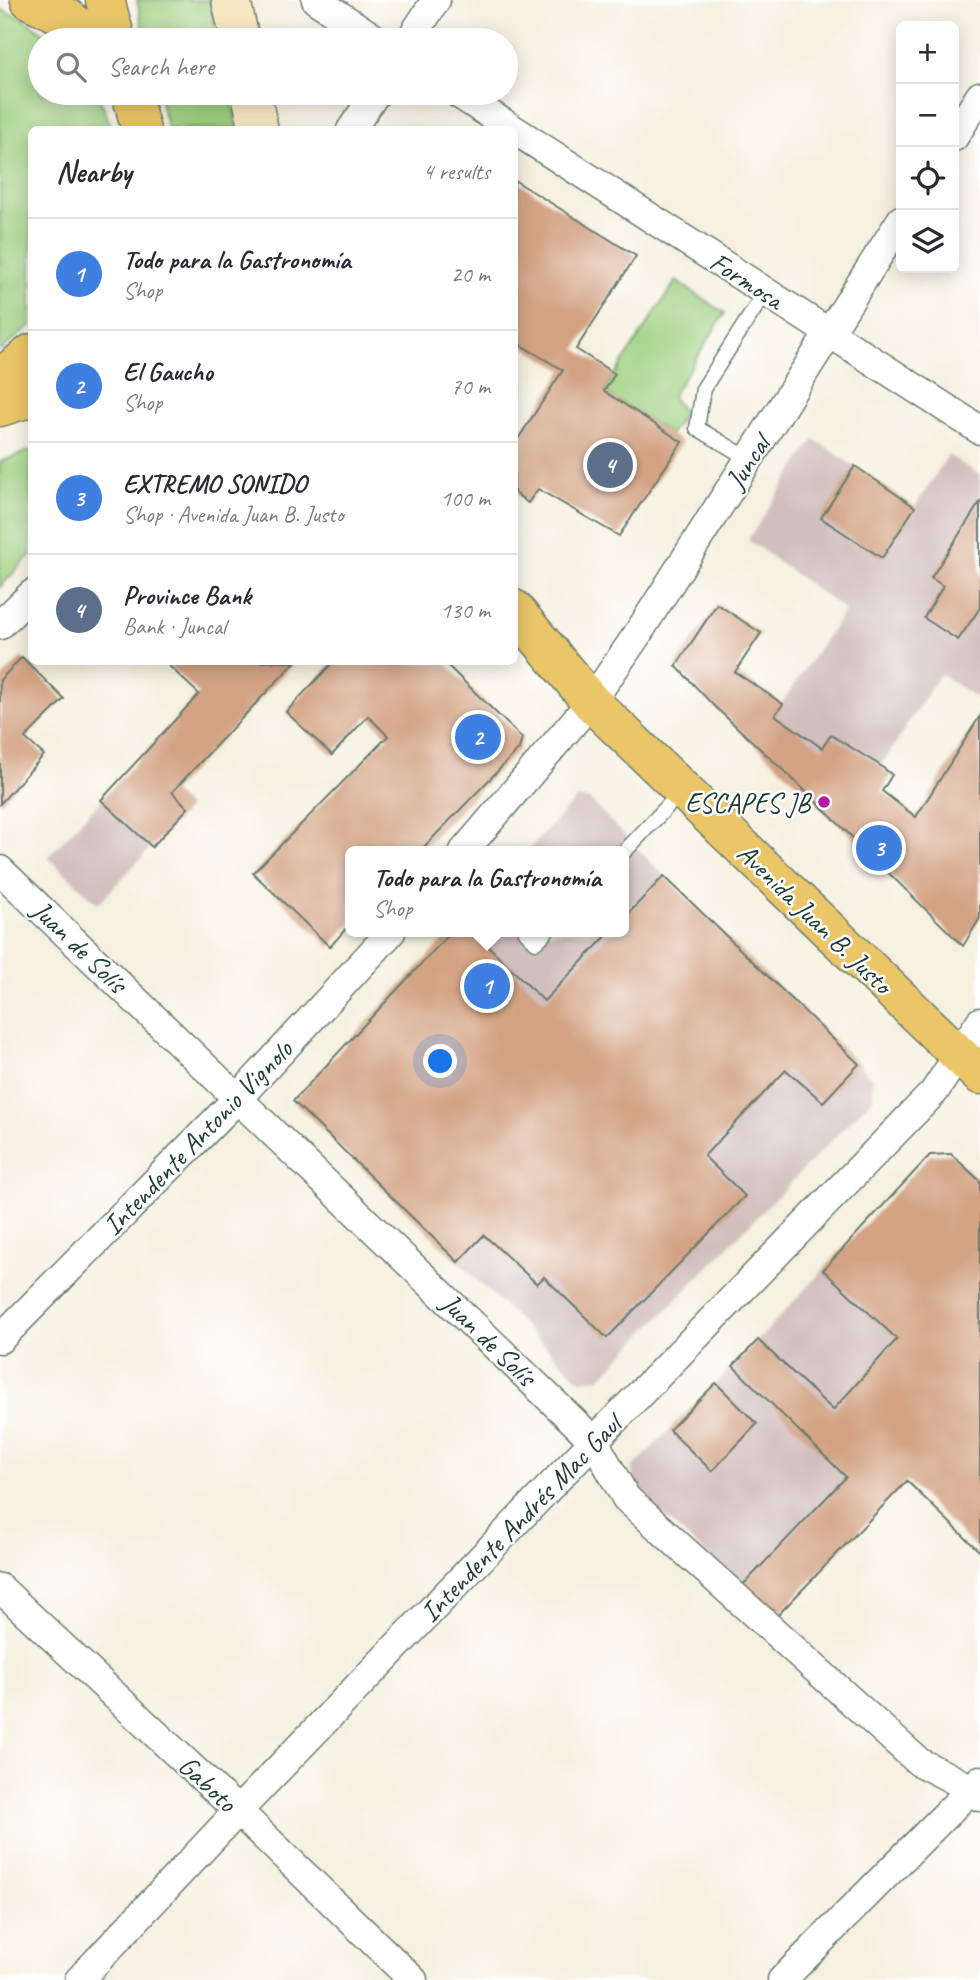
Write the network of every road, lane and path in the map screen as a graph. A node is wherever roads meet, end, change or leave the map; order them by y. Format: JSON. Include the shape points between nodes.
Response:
{"nodes":[{"id":1,"x":30,"y":0,"type":"edge"},
{"id":2,"x":105,"y":0,"type":"edge"},
{"id":3,"x":231,"y":0,"type":"edge"},
{"id":4,"x":316,"y":0,"type":"edge"},
{"id":5,"x":436,"y":0,"type":"edge"},
{"id":6,"x":80,"y":28,"type":"edge"},
{"id":7,"x":113,"y":28,"type":"edge"},
{"id":8,"x":237,"y":28,"type":"edge"},
{"id":9,"x":359,"y":28,"type":"edge"},
{"id":10,"x":418,"y":28,"type":"edge"},
{"id":11,"x":980,"y":96,"type":"edge"},
{"id":12,"x":134,"y":105,"type":"edge"},
{"id":13,"x":254,"y":105,"type":"edge"},
{"id":14,"x":368,"y":105,"type":"edge"},
{"id":15,"x":476,"y":105,"type":"edge"},
{"id":16,"x":140,"y":126,"type":"edge"},
{"id":17,"x":258,"y":126,"type":"edge"},
{"id":18,"x":354,"y":126,"type":"edge"},
{"id":19,"x":508,"y":126,"type":"edge"},
{"id":20,"x":959,"y":130,"type":"edge"},
{"id":21,"x":518,"y":132,"type":"edge"},
{"id":22,"x":896,"y":228,"type":"edge"},
{"id":23,"x":765,"y":291,"type":"junction"},
{"id":24,"x":829,"y":333,"type":"junction"},
{"id":25,"x":28,"y":356,"type":"edge"},
{"id":26,"x":0,"y":378,"type":"edge"},
{"id":27,"x":28,"y":398,"type":"edge"},
{"id":28,"x":0,"y":407,"type":"edge"},
{"id":29,"x":980,"y":430,"type":"edge"},
{"id":30,"x":749,"y":459,"type":"junction"},
{"id":31,"x":28,"y":598,"type":"edge"},
{"id":32,"x":518,"y":614,"type":"edge"},
{"id":33,"x":0,"y":625,"type":"edge"},
{"id":34,"x":518,"y":654,"type":"edge"},
{"id":35,"x":591,"y":702,"type":"junction"},
{"id":36,"x":682,"y":791,"type":"junction"},
{"id":37,"x":468,"y":846,"type":"edge"},
{"id":38,"x":629,"y":847,"type":"edge"},
{"id":39,"x":0,"y":870,"type":"edge"},
{"id":40,"x":386,"y":937,"type":"edge"},
{"id":41,"x":980,"y":1022,"type":"edge"},
{"id":42,"x":969,"y":1065,"type":"edge"},
{"id":43,"x":239,"y":1098,"type":"junction"},
{"id":44,"x":0,"y":1339,"type":"edge"},
{"id":45,"x":594,"y":1441,"type":"junction"},
{"id":46,"x":0,"y":1588,"type":"edge"},
{"id":47,"x":977,"y":1788,"type":"edge"},
{"id":48,"x":238,"y":1811,"type":"junction"},
{"id":49,"x":79,"y":1980,"type":"edge"},
{"id":50,"x":413,"y":1980,"type":"edge"},
{"id":51,"x":782,"y":1980,"type":"edge"}],
"edges":[{"from":1,"to":6,"type":"main road"},
{"from":2,"to":7,"type":"main road"},
{"from":3,"to":8,"type":"street"},
{"from":4,"to":9,"type":"street"},
{"from":5,"to":10,"type":"street"},
{"from":11,"to":20,"type":"street"},
{"from":12,"to":16,"type":"main road"},
{"from":13,"to":17,"type":"street"},
{"from":14,"to":18,"type":"street"},
{"from":15,"to":19,"type":"street","name":"Formosa"},
{"from":21,"to":23,"type":"street","name":"Formosa"},
{"from":22,"to":24,"type":"street","name":"Juncal"},
{"from":23,"to":24,"type":"street","name":"Formosa"},
{"from":23,"to":30,"type":"lane","via":[[703,388],[697,428]]},
{"from":24,"to":29,"type":"street","name":"Formosa"},
{"from":24,"to":30,"type":"street","name":"Juncal"},
{"from":25,"to":26,"type":"main road"},
{"from":27,"to":28,"type":"main road"},
{"from":30,"to":35,"type":"street","name":"Juncal"},
{"from":31,"to":33,"type":"street"},
{"from":32,"to":35,"type":"main road","name":"Avenida Juan B. Justo"},
{"from":34,"to":35,"type":"main road","name":"Avenida Juan B. Justo"},
{"from":35,"to":36,"type":"main road","name":"Avenida Juan B. Justo"},
{"from":35,"to":37,"type":"street"},
{"from":36,"to":38,"type":"lane"},
{"from":36,"to":42,"type":"main road","name":"Avenida Juan B. Justo"},
{"from":39,"to":43,"type":"street","name":"Juan de Solís"},
{"from":40,"to":43,"type":"street","name":"Intendente Antonio Vignolo"},
{"from":41,"to":42,"type":"street","name":"Intendente Andrés Mac Gaul"},
{"from":42,"to":45,"type":"street","name":"Intendente Andrés Mac Gaul","via":[[934,1092]]},
{"from":43,"to":44,"type":"street","name":"Intendente Antonio Vignolo"},
{"from":43,"to":45,"type":"street","name":"Juan de Solís"},
{"from":45,"to":47,"type":"street","name":"Juan de Solís","via":[[626,1498],[919,1762]]},
{"from":45,"to":48,"type":"street","name":"Intendente Andrés Mac Gaul"},
{"from":46,"to":48,"type":"street","name":"Gaboto"},
{"from":47,"to":51,"type":"street"},
{"from":48,"to":49,"type":"street","name":"Intendente Andrés Mac Gaul"},
{"from":48,"to":50,"type":"street","name":"Gaboto"}]}
